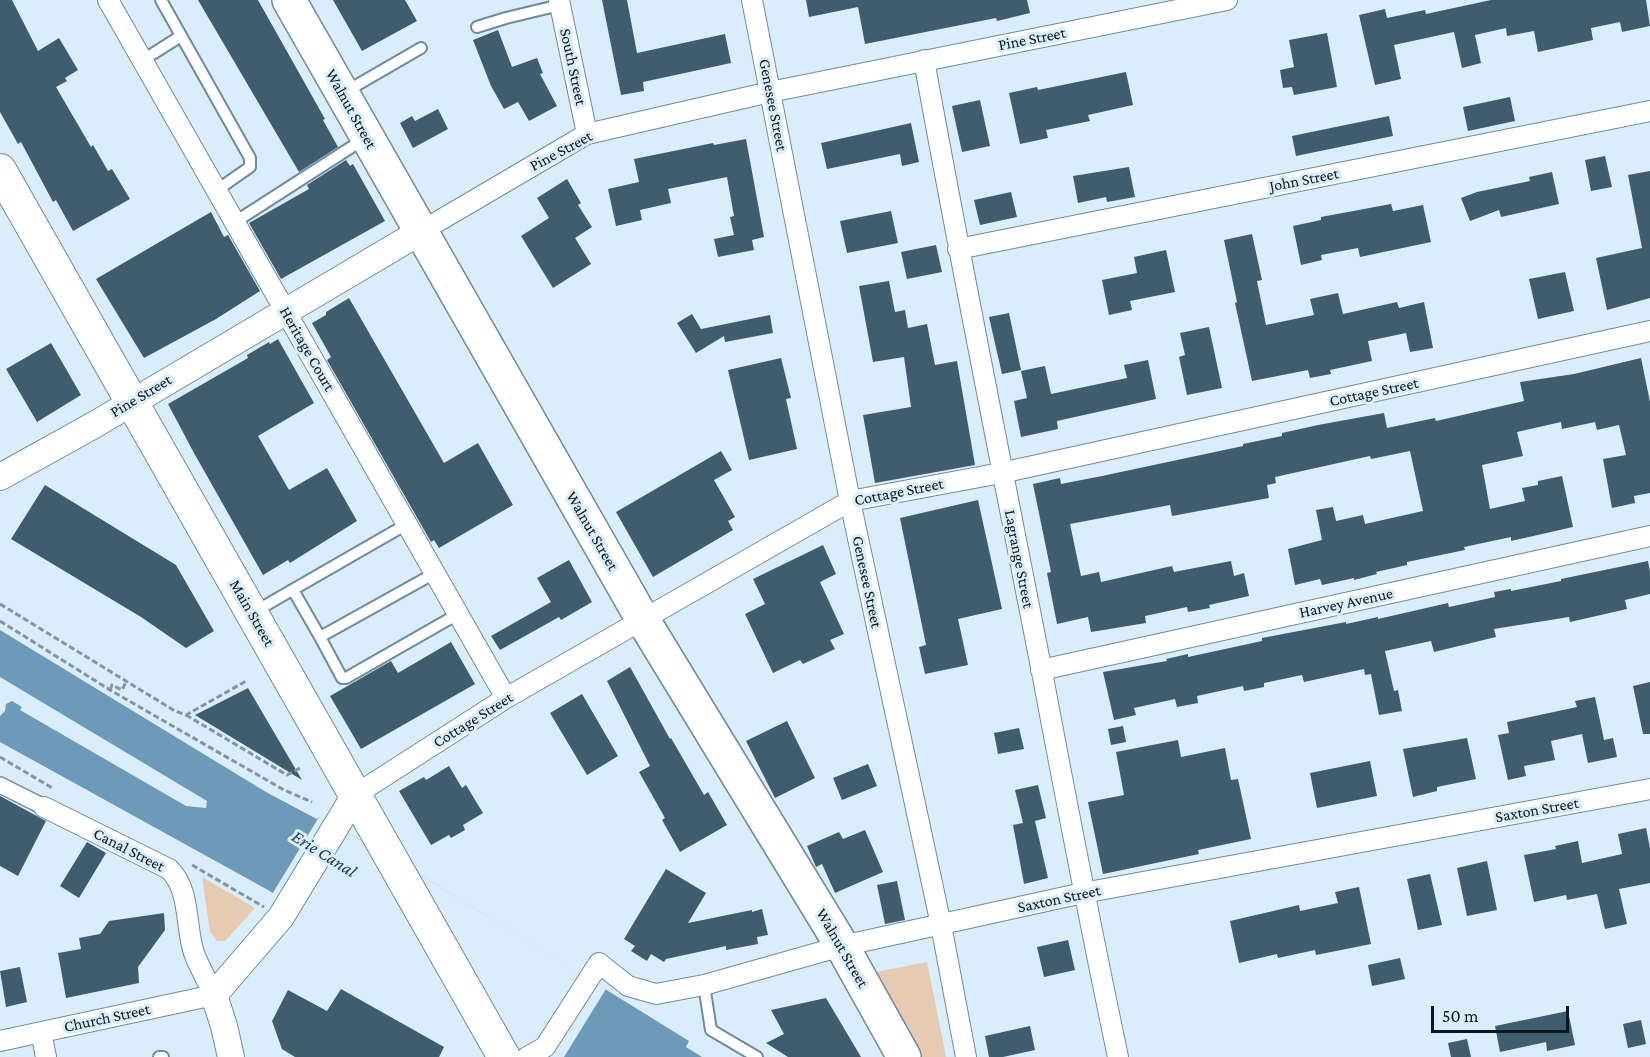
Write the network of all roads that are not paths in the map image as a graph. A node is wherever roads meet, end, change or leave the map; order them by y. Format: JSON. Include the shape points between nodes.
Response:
{"nodes":[{"id":1,"x":108,"y":0,"type":"edge"},
{"id":2,"x":161,"y":0,"type":"edge"},
{"id":3,"x":289,"y":0,"type":"edge"},
{"id":4,"x":752,"y":0,"type":"edge"},
{"id":5,"x":1227,"y":0,"type":"edge"},
{"id":6,"x":559,"y":2,"type":"edge"},
{"id":7,"x":477,"y":27,"type":"dead end"},
{"id":8,"x":182,"y":36,"type":"junction"},
{"id":9,"x":421,"y":48,"type":"dead end"},
{"id":10,"x":143,"y":60,"type":"junction"},
{"id":11,"x":924,"y":60,"type":"junction"},
{"id":12,"x":770,"y":92,"type":"junction"},
{"id":13,"x":342,"y":93,"type":"junction"},
{"id":14,"x":1650,"y":111,"type":"edge"},
{"id":15,"x":587,"y":134,"type":"junction"},
{"id":16,"x":367,"y":138,"type":"junction"},
{"id":17,"x":0,"y":170,"type":"edge"},
{"id":18,"x":217,"y":190,"type":"junction"},
{"id":19,"x":0,"y":211,"type":"edge"},
{"id":20,"x":235,"y":222,"type":"junction"},
{"id":21,"x":420,"y":232,"type":"junction"},
{"id":22,"x":958,"y":249,"type":"junction"},
{"id":23,"x":285,"y":310,"type":"junction"},
{"id":24,"x":1650,"y":331,"type":"edge"},
{"id":25,"x":122,"y":407,"type":"junction"},
{"id":26,"x":1001,"y":473,"type":"junction"},
{"id":27,"x":0,"y":477,"type":"edge"},
{"id":28,"x":850,"y":501,"type":"junction"},
{"id":29,"x":407,"y":524,"type":"junction"},
{"id":30,"x":1650,"y":536,"type":"edge"},
{"id":31,"x":435,"y":573,"type":"junction"},
{"id":32,"x":293,"y":590,"type":"junction"},
{"id":33,"x":252,"y":613,"type":"junction"},
{"id":34,"x":458,"y":614,"type":"junction"},
{"id":35,"x":643,"y":620,"type":"junction"},
{"id":36,"x":320,"y":637,"type":"junction"},
{"id":37,"x":1041,"y":670,"type":"junction"},
{"id":38,"x":506,"y":698,"type":"junction"},
{"id":39,"x":0,"y":785,"type":"edge"},
{"id":40,"x":1650,"y":789,"type":"edge"},
{"id":41,"x":44,"y":807,"type":"joint"},
{"id":42,"x":350,"y":818,"type":"junction"},
{"id":43,"x":1083,"y":893,"type":"junction"},
{"id":44,"x":941,"y":926,"type":"junction"},
{"id":45,"x":842,"y":946,"type":"junction"},
{"id":46,"x":704,"y":985,"type":"junction"},
{"id":47,"x":214,"y":995,"type":"junction"},
{"id":48,"x":41,"y":1032,"type":"junction"},
{"id":49,"x":0,"y":1041,"type":"edge"},
{"id":50,"x":498,"y":1051,"type":"edge"},
{"id":51,"x":46,"y":1057,"type":"edge"},
{"id":52,"x":231,"y":1057,"type":"edge"},
{"id":53,"x":757,"y":1057,"type":"edge"},
{"id":54,"x":904,"y":1057,"type":"edge"},
{"id":55,"x":966,"y":1057,"type":"edge"},
{"id":56,"x":1118,"y":1057,"type":"edge"}],
"edges":[{"from":1,"to":10,"type":"street","name":"Heritage Court"},
{"from":2,"to":8,"type":"lane"},
{"from":3,"to":13,"type":"highway","name":"Walnut Street"},
{"from":4,"to":12,"type":"street","name":"Genesee Street"},
{"from":5,"to":11,"type":"street","name":"Pine Street"},
{"from":6,"to":7,"type":"lane"},
{"from":6,"to":15,"type":"street","name":"South Street"},
{"from":8,"to":10,"type":"lane"},
{"from":8,"to":18,"type":"lane","via":[[250,158],[250,167]]},
{"from":9,"to":13,"type":"lane"},
{"from":10,"to":18,"type":"street","name":"Heritage Court"},
{"from":11,"to":12,"type":"street","name":"Pine Street"},
{"from":11,"to":22,"type":"street","name":"Lagrange Street"},
{"from":12,"to":15,"type":"street","name":"Pine Street"},
{"from":12,"to":28,"type":"street","name":"Genesee Street"},
{"from":13,"to":16,"type":"highway","name":"Walnut Street"},
{"from":14,"to":22,"type":"street","name":"John Street"},
{"from":15,"to":21,"type":"street","name":"Pine Street"},
{"from":16,"to":20,"type":"lane"},
{"from":16,"to":21,"type":"highway","name":"Walnut Street"},
{"from":17,"to":25,"type":"main road","name":"Main Street"},
{"from":18,"to":20,"type":"street","name":"Heritage Court"},
{"from":19,"to":25,"type":"main road","name":"Main Street"},
{"from":20,"to":23,"type":"street","name":"Heritage Court"},
{"from":21,"to":23,"type":"street","name":"Pine Street"},
{"from":21,"to":35,"type":"highway","name":"Walnut Street"},
{"from":22,"to":26,"type":"street","name":"Lagrange Street"},
{"from":23,"to":25,"type":"street","name":"Pine Street"},
{"from":23,"to":29,"type":"street","name":"Heritage Court"},
{"from":24,"to":26,"type":"street","name":"Cottage Street"},
{"from":25,"to":27,"type":"street","name":"Pine Street"},
{"from":25,"to":33,"type":"main road","name":"Main Street"},
{"from":25,"to":42,"type":"main road","name":"Main Street"},
{"from":26,"to":28,"type":"street","name":"Cottage Street"},
{"from":26,"to":37,"type":"street","name":"Lagrange Street"},
{"from":28,"to":35,"type":"street","name":"Cottage Street"},
{"from":28,"to":44,"type":"street","name":"Genesee Street"},
{"from":29,"to":31,"type":"street","name":"Heritage Court"},
{"from":29,"to":32,"type":"lane"},
{"from":30,"to":37,"type":"street","name":"Harvey Avenue"},
{"from":31,"to":34,"type":"street","name":"Heritage Court"},
{"from":31,"to":36,"type":"lane"},
{"from":32,"to":33,"type":"lane"},
{"from":32,"to":36,"type":"lane"},
{"from":33,"to":42,"type":"main road","name":"Main Street"},
{"from":34,"to":36,"type":"lane","via":[[346,678],[342,678]]},
{"from":34,"to":38,"type":"street","name":"Heritage Court"},
{"from":35,"to":38,"type":"street","name":"Cottage Street"},
{"from":35,"to":45,"type":"highway","name":"Walnut Street"},
{"from":37,"to":43,"type":"street","name":"Lagrange Street"},
{"from":38,"to":42,"type":"street","name":"Cottage Street"},
{"from":39,"to":41,"type":"street","name":"Canal Street"},
{"from":40,"to":43,"type":"street","name":"Saxton Street"},
{"from":41,"to":47,"type":"street","name":"Canal Street","via":[[173,873],[183,894],[194,953]]},
{"from":42,"to":47,"type":"street","name":"Cottage Street","via":[[281,917]]},
{"from":42,"to":50,"type":"main road","name":"Main Street"},
{"from":42,"to":50,"type":"main road","name":"Main Street","via":[[390,856]]},
{"from":43,"to":44,"type":"street","name":"Saxton Street"},
{"from":43,"to":56,"type":"street","name":"Lagrange Street"},
{"from":44,"to":45,"type":"street","name":"Saxton Street"},
{"from":44,"to":55,"type":"street","name":"Genesee Street"},
{"from":45,"to":46,"type":"street","name":"Saxton Street"},
{"from":45,"to":54,"type":"highway","name":"Walnut Street"},
{"from":46,"to":50,"type":"street","name":"Saxton Street","via":[[656,994],[628,986],[599,963],[545,1047]]},
{"from":46,"to":53,"type":"lane","via":[[711,1030]]},
{"from":47,"to":48,"type":"street","name":"Church Street"},
{"from":47,"to":52,"type":"street"},
{"from":48,"to":49,"type":"street","name":"Church Street"},
{"from":48,"to":51,"type":"street"}]}
